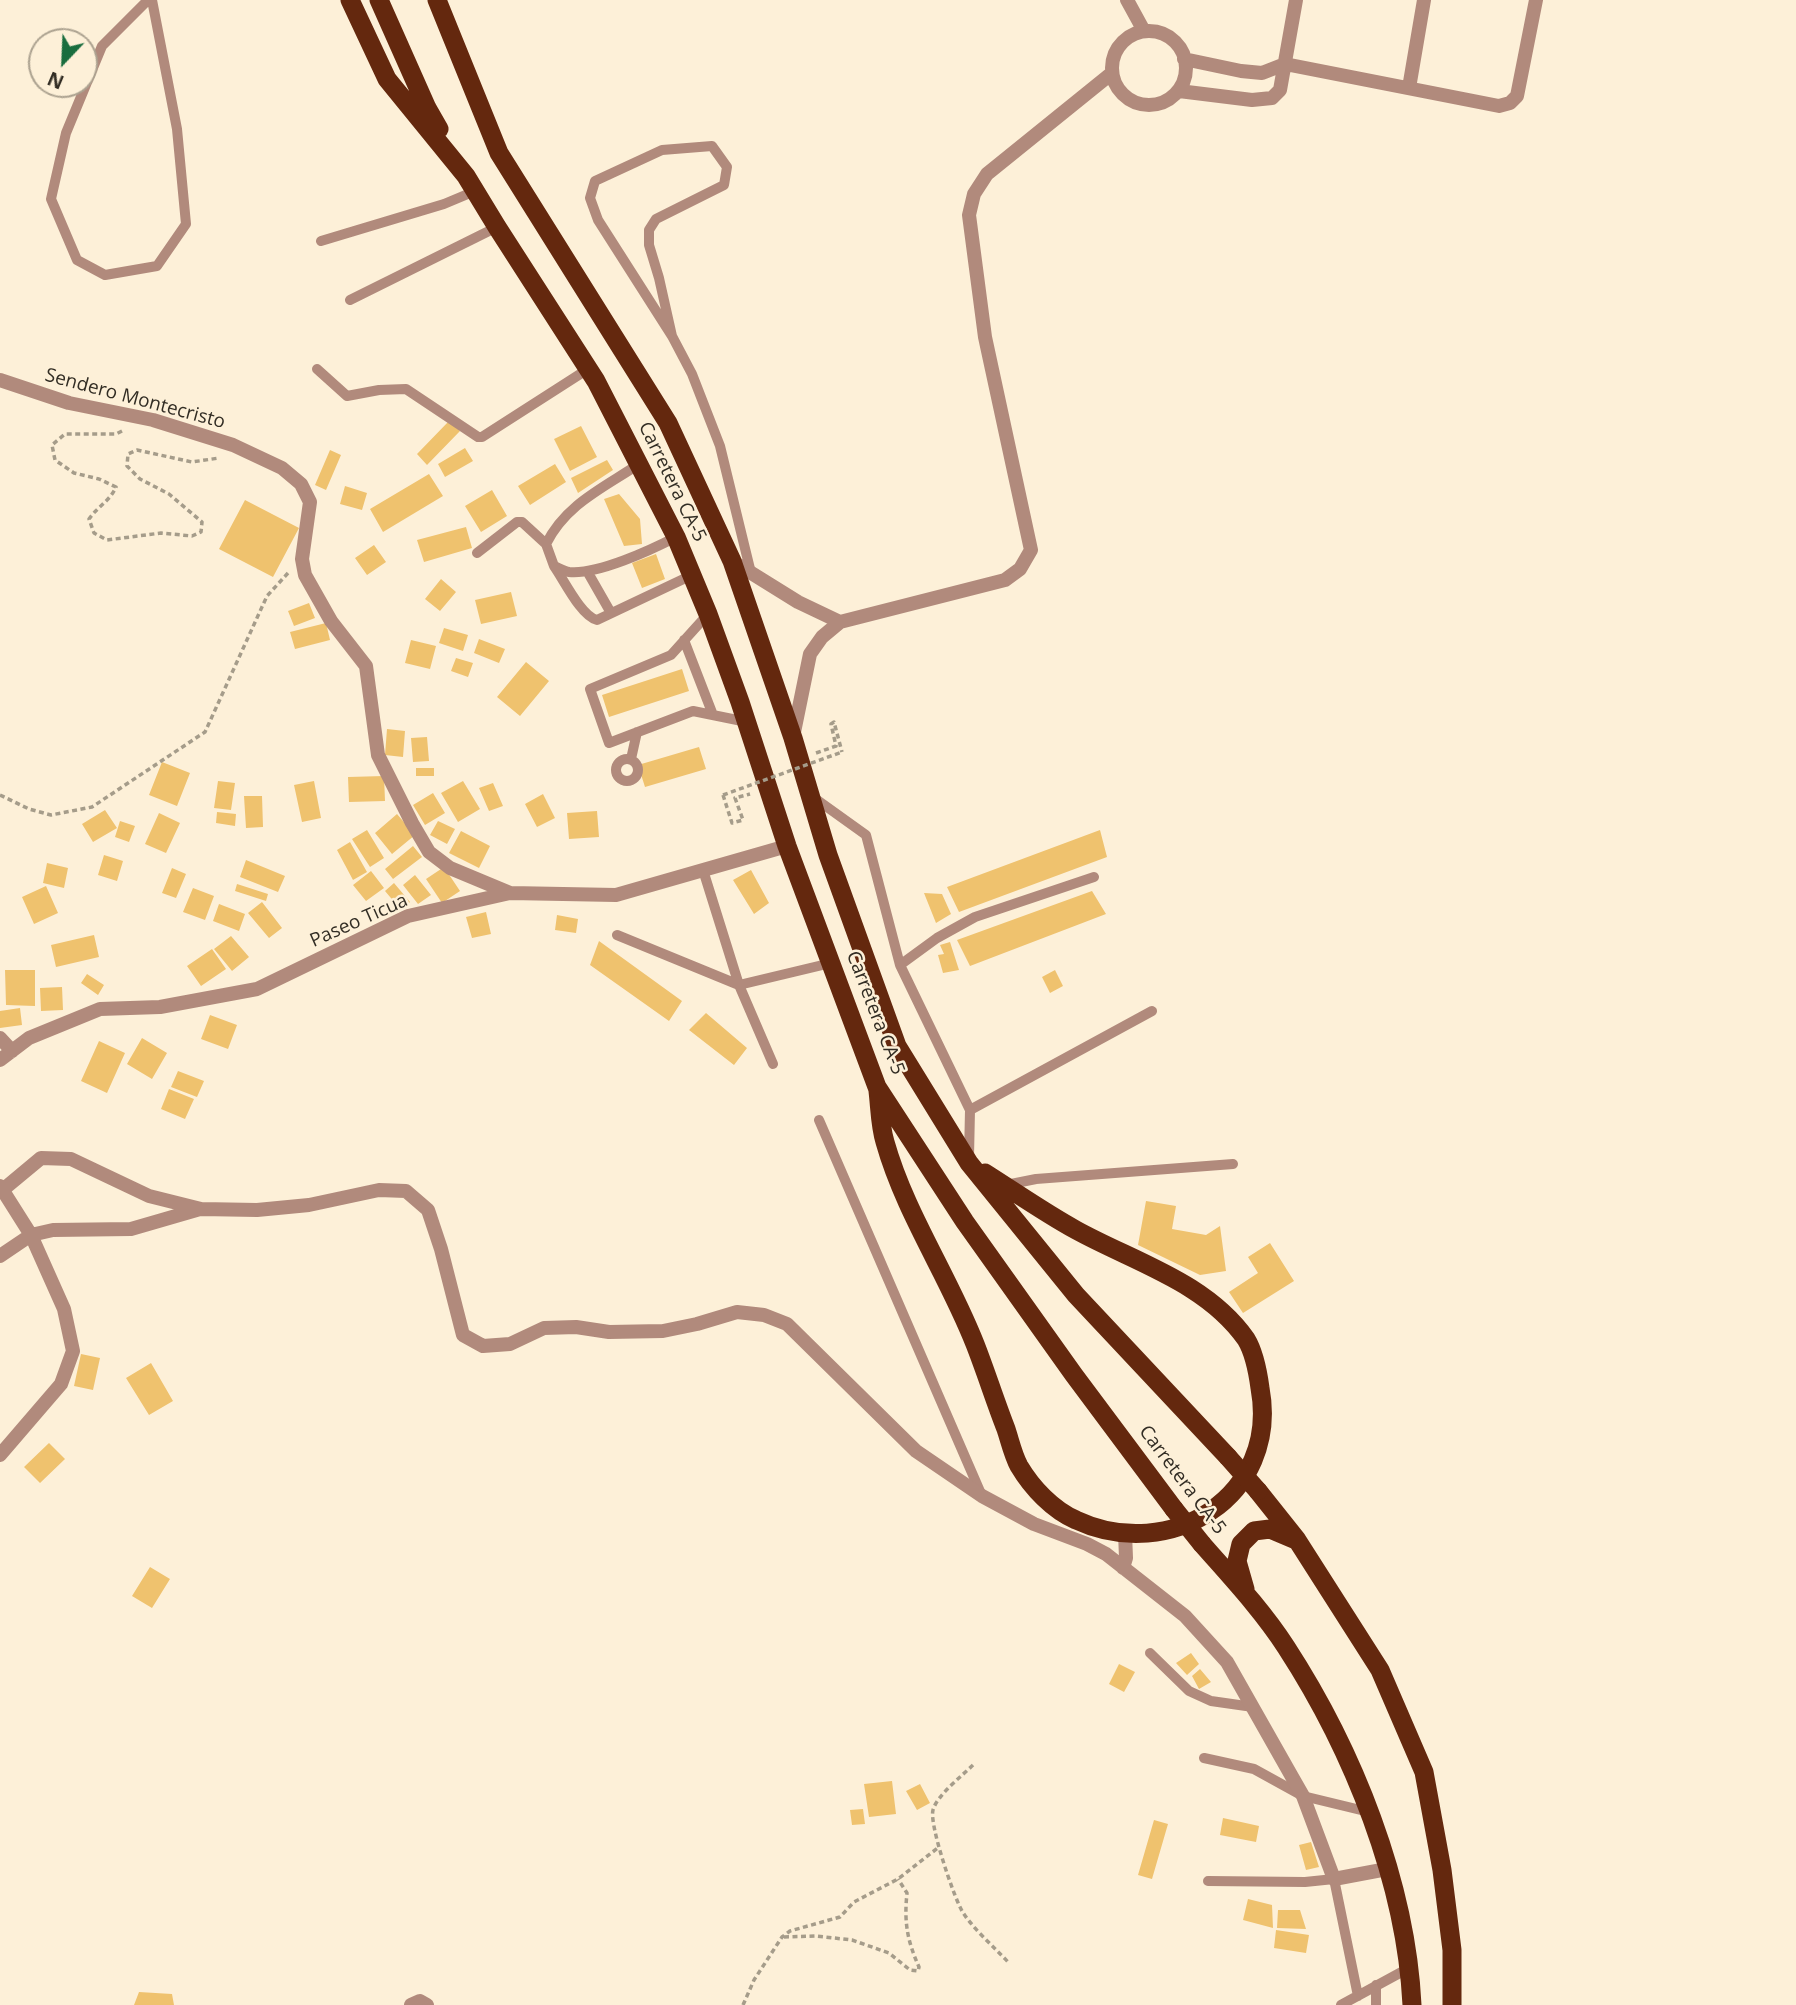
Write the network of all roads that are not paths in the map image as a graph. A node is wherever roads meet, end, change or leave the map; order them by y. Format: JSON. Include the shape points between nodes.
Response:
{"nodes":[{"id":1,"x":150,"y":0,"type":"edge"},
{"id":2,"x":350,"y":0,"type":"edge"},
{"id":3,"x":379,"y":0,"type":"edge"},
{"id":4,"x":437,"y":0,"type":"edge"},
{"id":5,"x":445,"y":0,"type":"edge"},
{"id":6,"x":1128,"y":0,"type":"edge"},
{"id":7,"x":1296,"y":0,"type":"edge"},
{"id":8,"x":1424,"y":0,"type":"edge"},
{"id":9,"x":1536,"y":0,"type":"edge"},
{"id":10,"x":449,"y":26,"type":"junction"},
{"id":11,"x":1144,"y":31,"type":"junction"},
{"id":12,"x":1184,"y":59,"type":"junction"},
{"id":13,"x":1285,"y":64,"type":"junction"},
{"id":14,"x":1112,"y":73,"type":"junction"},
{"id":15,"x":1409,"y":89,"type":"junction"},
{"id":16,"x":1179,"y":91,"type":"junction"},
{"id":17,"x":471,"y":183,"type":"junction"},
{"id":18,"x":497,"y":227,"type":"junction"},
{"id":19,"x":321,"y":241,"type":"dead end"},
{"id":20,"x":350,"y":300,"type":"dead end"},
{"id":21,"x":672,"y":336,"type":"junction"},
{"id":22,"x":317,"y":369,"type":"dead end"},
{"id":23,"x":588,"y":369,"type":"junction"},
{"id":24,"x":0,"y":380,"type":"edge"},
{"id":25,"x":639,"y":464,"type":"junction"},
{"id":26,"x":676,"y":537,"type":"junction"},
{"id":27,"x":546,"y":544,"type":"junction"},
{"id":28,"x":477,"y":552,"type":"dead end"},
{"id":29,"x":732,"y":561,"type":"junction"},
{"id":30,"x":554,"y":566,"type":"junction"},
{"id":31,"x":587,"y":571,"type":"junction"},
{"id":32,"x":751,"y":573,"type":"junction"},
{"id":33,"x":692,"y":575,"type":"junction"},
{"id":34,"x":611,"y":613,"type":"junction"},
{"id":35,"x":708,"y":614,"type":"junction"},
{"id":36,"x":840,"y":622,"type":"junction"},
{"id":37,"x":684,"y":640,"type":"junction"},
{"id":38,"x":713,"y":715,"type":"junction"},
{"id":39,"x":747,"y":722,"type":"junction"},
{"id":40,"x":637,"y":732,"type":"junction"},
{"id":41,"x":793,"y":738,"type":"junction"},
{"id":42,"x":608,"y":743,"type":"junction"},
{"id":43,"x":631,"y":759,"type":"junction"},
{"id":44,"x":617,"y":766,"type":"junction"},
{"id":45,"x":809,"y":794,"type":"junction"},
{"id":46,"x":788,"y":846,"type":"junction"},
{"id":47,"x":703,"y":870,"type":"junction"},
{"id":48,"x":1094,"y":877,"type":"dead end"},
{"id":49,"x":510,"y":893,"type":"junction"},
{"id":50,"x":617,"y":935,"type":"dead end"},
{"id":51,"x":831,"y":963,"type":"junction"},
{"id":52,"x":900,"y":965,"type":"junction"},
{"id":53,"x":739,"y":985,"type":"junction"},
{"id":54,"x":1152,"y":1011,"type":"dead end"},
{"id":55,"x":0,"y":1038,"type":"edge"},
{"id":56,"x":6,"y":1056,"type":"edge"},
{"id":57,"x":772,"y":1064,"type":"dead end"},
{"id":58,"x":877,"y":1087,"type":"junction"},
{"id":59,"x":970,"y":1110,"type":"junction"},
{"id":60,"x":819,"y":1120,"type":"dead end"},
{"id":61,"x":969,"y":1163,"type":"junction"},
{"id":62,"x":1233,"y":1164,"type":"dead end"},
{"id":63,"x":1003,"y":1185,"type":"junction"},
{"id":64,"x":1,"y":1189,"type":"edge"},
{"id":65,"x":201,"y":1209,"type":"junction"},
{"id":66,"x":31,"y":1235,"type":"junction"},
{"id":67,"x":0,"y":1256,"type":"edge"},
{"id":68,"x":0,"y":1455,"type":"edge"},
{"id":69,"x":982,"y":1496,"type":"junction"},
{"id":70,"x":1125,"y":1533,"type":"junction"},
{"id":71,"x":1297,"y":1540,"type":"junction"},
{"id":72,"x":1124,"y":1568,"type":"junction"},
{"id":73,"x":1246,"y":1594,"type":"junction"},
{"id":74,"x":1150,"y":1653,"type":"dead end"},
{"id":75,"x":1253,"y":1707,"type":"junction"},
{"id":76,"x":1205,"y":1759,"type":"dead end"},
{"id":77,"x":1303,"y":1796,"type":"junction"},
{"id":78,"x":1369,"y":1812,"type":"junction"},
{"id":79,"x":1387,"y":1869,"type":"junction"},
{"id":80,"x":1334,"y":1879,"type":"junction"},
{"id":81,"x":1208,"y":1881,"type":"dead end"},
{"id":82,"x":1409,"y":1968,"type":"junction"},
{"id":83,"x":1376,"y":1985,"type":"junction"},
{"id":84,"x":1358,"y":1996,"type":"junction"},
{"id":85,"x":411,"y":2005,"type":"edge"},
{"id":86,"x":428,"y":2005,"type":"edge"},
{"id":87,"x":1341,"y":2005,"type":"edge"},
{"id":88,"x":1376,"y":2005,"type":"edge"},
{"id":89,"x":1412,"y":2005,"type":"edge"},
{"id":90,"x":1452,"y":2005,"type":"edge"}],
"edges":[{"from":1,"to":1,"type":"lane","via":[[102,46],[66,133],[51,199],[77,260],[105,275],[158,266],[186,224],[177,129]]},
{"from":2,"to":17,"type":"highway","name":"Carretera CA-5","via":[[387,79]]},
{"from":3,"to":17,"type":"highway","via":[[427,108]]},
{"from":4,"to":10,"type":"highway","name":"Carretera CA-5"},
{"from":5,"to":10,"type":"highway"},
{"from":6,"to":11,"type":"street"},
{"from":7,"to":13,"type":"street"},
{"from":8,"to":15,"type":"street"},
{"from":9,"to":15,"type":"street","via":[[1517,96],[1510,103],[1499,106]]},
{"from":10,"to":29,"type":"highway","name":"Carretera CA-5","via":[[499,153],[668,423]]},
{"from":11,"to":12,"type":"street","via":[[1171,39]]},
{"from":11,"to":14,"type":"street","via":[[1120,46]]},
{"from":12,"to":13,"type":"street","via":[[1262,73]]},
{"from":12,"to":16,"type":"street","via":[[1185,78]]},
{"from":13,"to":15,"type":"street"},
{"from":13,"to":16,"type":"street","via":[[1280,90],[1272,98]]},
{"from":14,"to":16,"type":"street","via":[[1127,98],[1140,104],[1154,105]]},
{"from":14,"to":36,"type":"street","via":[[987,174],[974,194],[969,215],[985,337],[1031,550],[1020,569],[1005,580]]},
{"from":17,"to":18,"type":"highway","name":"Carretera CA-5"},
{"from":17,"to":19,"type":"lane","via":[[443,204]]},
{"from":18,"to":20,"type":"lane"},
{"from":18,"to":23,"type":"highway","name":"Carretera CA-5"},
{"from":21,"to":21,"type":"lane","via":[[649,230],[656,219],[724,185],[727,167],[712,146],[662,150],[595,181],[590,198],[598,220]]},
{"from":21,"to":32,"type":"lane","via":[[720,446]]},
{"from":22,"to":23,"type":"lane","via":[[347,396],[406,389],[482,438]]},
{"from":23,"to":25,"type":"highway","name":"Carretera CA-5"},
{"from":24,"to":49,"type":"street","name":"Sendero Montecristo","via":[[69,403],[153,420],[233,445],[282,468],[301,484],[310,502],[302,559],[312,591],[366,666],[378,755],[412,823],[429,852],[450,868]]},
{"from":25,"to":26,"type":"highway","name":"Carretera CA-5"},
{"from":25,"to":27,"type":"lane","via":[[587,495]]},
{"from":26,"to":31,"type":"lane"},
{"from":26,"to":33,"type":"highway","name":"Carretera CA-5"},
{"from":27,"to":28,"type":"lane","via":[[517,522]]},
{"from":27,"to":30,"type":"lane"},
{"from":29,"to":32,"type":"street"},
{"from":29,"to":41,"type":"highway","name":"Carretera CA-5"},
{"from":30,"to":31,"type":"lane","via":[[568,572]]},
{"from":30,"to":34,"type":"lane","via":[[591,619]]},
{"from":31,"to":34,"type":"lane"},
{"from":32,"to":36,"type":"street"},
{"from":33,"to":34,"type":"lane"},
{"from":33,"to":35,"type":"highway","name":"Carretera CA-5"},
{"from":35,"to":37,"type":"lane"},
{"from":35,"to":39,"type":"highway","name":"Carretera CA-5"},
{"from":36,"to":41,"type":"street","via":[[810,654]]},
{"from":37,"to":38,"type":"lane"},
{"from":37,"to":42,"type":"lane","via":[[671,655],[590,689]]},
{"from":38,"to":39,"type":"lane"},
{"from":38,"to":40,"type":"lane","via":[[694,711]]},
{"from":39,"to":46,"type":"highway","name":"Carretera CA-5"},
{"from":40,"to":42,"type":"lane"},
{"from":40,"to":43,"type":"lane"},
{"from":41,"to":45,"type":"highway","name":"Carretera CA-5"},
{"from":42,"to":44,"type":"lane"},
{"from":43,"to":44,"type":"lane"},
{"from":43,"to":44,"type":"lane","via":[[638,768],[629,780],[619,777]]},
{"from":45,"to":52,"type":"lane","via":[[866,835]]},
{"from":45,"to":61,"type":"highway","name":"Carretera CA-5","via":[[897,1046]]},
{"from":46,"to":47,"type":"street","name":"Paseo Ticua"},
{"from":46,"to":51,"type":"highway","name":"Carretera CA-5"},
{"from":47,"to":49,"type":"street","name":"Paseo Ticua","via":[[616,895]]},
{"from":47,"to":53,"type":"lane"},
{"from":48,"to":52,"type":"lane","via":[[975,917]]},
{"from":49,"to":56,"type":"street","name":"Paseo Ticua","via":[[408,916],[257,989],[160,1007],[100,1009],[29,1038]]},
{"from":50,"to":53,"type":"lane"},
{"from":51,"to":53,"type":"lane"},
{"from":51,"to":58,"type":"highway","name":"Carretera CA-5"},
{"from":52,"to":59,"type":"lane"},
{"from":53,"to":57,"type":"lane"},
{"from":54,"to":59,"type":"lane"},
{"from":55,"to":56,"type":"street"},
{"from":58,"to":70,"type":"highway","via":[[884,1140],[906,1199],[974,1341],[1019,1465],[1042,1497],[1074,1519],[1110,1533]]},
{"from":58,"to":73,"type":"highway","name":"Carretera CA-5","bridge":true,"via":[[1074,1376],[1174,1509]]},
{"from":59,"to":61,"type":"lane"},
{"from":60,"to":69,"type":"lane"},
{"from":61,"to":63,"type":"highway"},
{"from":61,"to":71,"type":"highway","name":"Carretera CA-5","bridge":true,"via":[[1076,1295],[1228,1457]]},
{"from":62,"to":63,"type":"lane"},
{"from":63,"to":70,"type":"highway","via":[[1075,1230],[1188,1286],[1221,1310],[1248,1342],[1264,1409],[1259,1444],[1244,1480],[1217,1508],[1184,1525],[1149,1534]]},
{"from":64,"to":65,"type":"street","via":[[41,1158],[71,1159],[149,1196]]},
{"from":64,"to":66,"type":"street"},
{"from":65,"to":66,"type":"street","via":[[131,1229],[54,1230]]},
{"from":65,"to":69,"type":"street","via":[[257,1210],[379,1190],[406,1191],[428,1210],[463,1335],[483,1346],[510,1344],[544,1328],[663,1331],[737,1312],[764,1315],[787,1324],[916,1451]]},
{"from":66,"to":67,"type":"street"},
{"from":66,"to":68,"type":"street","via":[[64,1309],[72,1351],[61,1384]]},
{"from":69,"to":72,"type":"street","via":[[1034,1524],[1087,1544]]},
{"from":70,"to":72,"type":"street"},
{"from":71,"to":73,"type":"highway","via":[[1270,1529],[1254,1531],[1241,1544],[1237,1560]]},
{"from":71,"to":90,"type":"highway","name":"Carretera CA-5","via":[[1380,1670],[1424,1772],[1452,1950]]},
{"from":72,"to":75,"type":"street","via":[[1202,1634],[1227,1662]]},
{"from":73,"to":78,"type":"highway","name":"Carretera CA-5","via":[[1286,1646],[1323,1711]]},
{"from":74,"to":75,"type":"lane","via":[[1188,1691],[1211,1701]]},
{"from":75,"to":77,"type":"street"},
{"from":76,"to":77,"type":"lane","via":[[1254,1769]]},
{"from":77,"to":78,"type":"lane"},
{"from":77,"to":80,"type":"street"},
{"from":78,"to":79,"type":"highway","name":"Carretera CA-5"},
{"from":79,"to":80,"type":"street"},
{"from":79,"to":82,"type":"highway","name":"Carretera CA-5"},
{"from":80,"to":81,"type":"lane"},
{"from":80,"to":84,"type":"lane"},
{"from":82,"to":83,"type":"lane"},
{"from":82,"to":89,"type":"highway","name":"Carretera CA-5"},
{"from":83,"to":84,"type":"lane"},
{"from":83,"to":88,"type":"lane"},
{"from":84,"to":87,"type":"lane"},
{"from":85,"to":86,"type":"street","via":[[420,2001]]}]}
